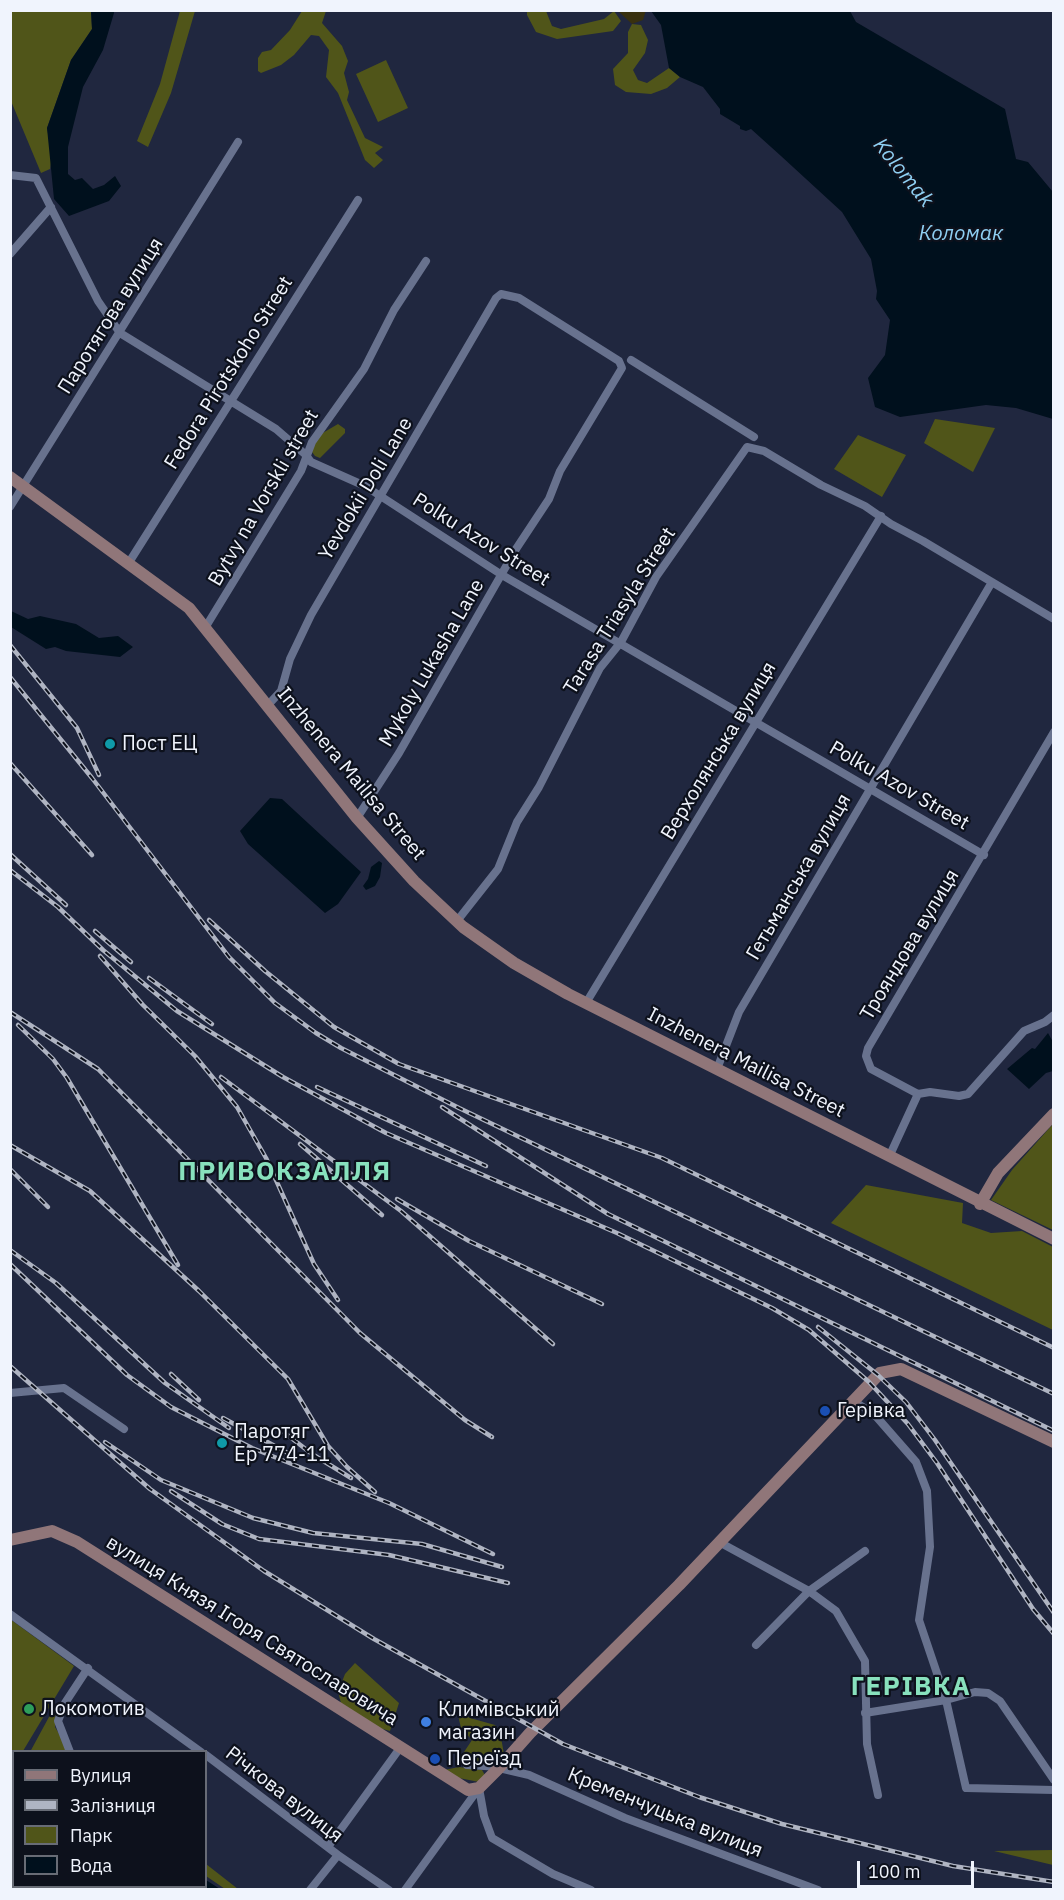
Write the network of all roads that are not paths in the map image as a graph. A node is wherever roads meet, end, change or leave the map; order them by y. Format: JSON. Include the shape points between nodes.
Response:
{"nodes":[{"id":1,"x":238,"y":142,"type":"dead end"},
{"id":2,"x":10,"y":175,"type":"edge"},
{"id":3,"x":358,"y":200,"type":"dead end"},
{"id":4,"x":51,"y":207,"type":"junction"},
{"id":5,"x":10,"y":254,"type":"edge"},
{"id":6,"x":426,"y":261,"type":"dead end"},
{"id":7,"x":501,"y":294,"type":"joint"},
{"id":8,"x":120,"y":333,"type":"junction"},
{"id":9,"x":631,"y":360,"type":"dead end"},
{"id":10,"x":230,"y":401,"type":"junction"},
{"id":11,"x":754,"y":437,"type":"dead end"},
{"id":12,"x":306,"y":455,"type":"junction"},
{"id":13,"x":10,"y":477,"type":"edge"},
{"id":14,"x":25,"y":488,"type":"junction"},
{"id":15,"x":381,"y":497,"type":"junction"},
{"id":16,"x":10,"y":507,"type":"edge"},
{"id":17,"x":881,"y":516,"type":"junction"},
{"id":18,"x":128,"y":564,"type":"junction"},
{"id":19,"x":502,"y":575,"type":"junction"},
{"id":20,"x":992,"y":582,"type":"junction"},
{"id":21,"x":1053,"y":619,"type":"edge"},
{"id":22,"x":205,"y":628,"type":"junction"},
{"id":23,"x":621,"y":642,"type":"junction"},
{"id":24,"x":268,"y":705,"type":"junction"},
{"id":25,"x":756,"y":721,"type":"junction"},
{"id":26,"x":1053,"y":732,"type":"edge"},
{"id":27,"x":870,"y":789,"type":"junction"},
{"id":28,"x":357,"y":818,"type":"junction"},
{"id":29,"x":984,"y":855,"type":"junction"},
{"id":30,"x":457,"y":921,"type":"junction"},
{"id":31,"x":586,"y":1003,"type":"junction"},
{"id":32,"x":1053,"y":1014,"type":"edge"},
{"id":33,"x":717,"y":1070,"type":"junction"},
{"id":34,"x":918,"y":1094,"type":"junction"},
{"id":35,"x":1053,"y":1114,"type":"edge"},
{"id":36,"x":889,"y":1157,"type":"junction"},
{"id":37,"x":980,"y":1204,"type":"junction"},
{"id":38,"x":1053,"y":1239,"type":"edge"},
{"id":39,"x":10,"y":1393,"type":"edge"},
{"id":40,"x":852,"y":1400,"type":"junction"},
{"id":41,"x":124,"y":1429,"type":"dead end"},
{"id":42,"x":1053,"y":1442,"type":"edge"},
{"id":43,"x":10,"y":1540,"type":"edge"},
{"id":44,"x":719,"y":1542,"type":"junction"},
{"id":45,"x":866,"y":1551,"type":"dead end"},
{"id":46,"x":809,"y":1591,"type":"junction"},
{"id":47,"x":10,"y":1614,"type":"edge"},
{"id":48,"x":756,"y":1645,"type":"dead end"},
{"id":49,"x":88,"y":1668,"type":"junction"},
{"id":50,"x":946,"y":1700,"type":"junction"},
{"id":51,"x":865,"y":1713,"type":"junction"},
{"id":52,"x":400,"y":1748,"type":"junction"},
{"id":53,"x":69,"y":1750,"type":"edge"},
{"id":54,"x":198,"y":1750,"type":"edge"},
{"id":55,"x":207,"y":1756,"type":"edge"},
{"id":56,"x":467,"y":1765,"type":"dead end"},
{"id":57,"x":500,"y":1768,"type":"junction"},
{"id":58,"x":1053,"y":1780,"type":"edge"},
{"id":59,"x":479,"y":1788,"type":"junction"},
{"id":60,"x":1053,"y":1790,"type":"edge"},
{"id":61,"x":878,"y":1796,"type":"dead end"},
{"id":62,"x":328,"y":1847,"type":"junction"},
{"id":63,"x":338,"y":1855,"type":"junction"},
{"id":64,"x":310,"y":1890,"type":"edge"},
{"id":65,"x":389,"y":1890,"type":"edge"},
{"id":66,"x":405,"y":1890,"type":"edge"},
{"id":67,"x":591,"y":1890,"type":"edge"},
{"id":68,"x":818,"y":1890,"type":"edge"}],
"edges":[{"from":1,"to":8,"type":"street","name":"Паротягова вулиця"},
{"from":2,"to":4,"type":"street","name":"Polku Azov Street","via":[[36,178]]},
{"from":3,"to":10,"type":"street","name":"Fedora Pirotskoho Street"},
{"from":4,"to":5,"type":"street"},
{"from":4,"to":8,"type":"street","name":"Polku Azov Street","via":[[98,301]]},
{"from":6,"to":12,"type":"street","name":"Bytvy na Vorskli street","via":[[394,310],[364,369]]},
{"from":7,"to":15,"type":"street","name":"Yevdokii Doli Lane"},
{"from":7,"to":19,"type":"street","name":"Mykoly Lukasha Lane","via":[[529,304],[608,353],[622,368]]},
{"from":8,"to":10,"type":"street","name":"Polku Azov Street"},
{"from":8,"to":14,"type":"street","name":"Паротягова вулиця"},
{"from":9,"to":11,"type":"street"},
{"from":10,"to":12,"type":"street","name":"Polku Azov Street","via":[[276,429]]},
{"from":10,"to":18,"type":"street","name":"Fedora Pirotskoho Street"},
{"from":12,"to":15,"type":"street","name":"Polku Azov Street","via":[[311,462]]},
{"from":12,"to":22,"type":"street","name":"Bytvy na Vorskli street","via":[[301,471]]},
{"from":13,"to":14,"type":"street","name":"Inzhenera Mailisa Street"},
{"from":14,"to":16,"type":"street","name":"Паротягова вулиця"},
{"from":14,"to":18,"type":"street","name":"Inzhenera Mailisa Street"},
{"from":15,"to":19,"type":"street","name":"Polku Azov Street"},
{"from":15,"to":24,"type":"street","name":"Yevdokii Doli Lane","via":[[311,615],[290,659],[282,691]]},
{"from":17,"to":20,"type":"street"},
{"from":17,"to":23,"type":"street","name":"Tarasa Triasyla Street","via":[[764,451],[747,447],[657,576]]},
{"from":17,"to":25,"type":"street","name":"Верхолянська вулиця"},
{"from":18,"to":22,"type":"street","name":"Inzhenera Mailisa Street","via":[[189,608]]},
{"from":19,"to":23,"type":"street","name":"Polku Azov Street"},
{"from":19,"to":28,"type":"street","name":"Mykoly Lukasha Lane"},
{"from":20,"to":21,"type":"street"},
{"from":20,"to":27,"type":"street","name":"Гетьманська вулиця"},
{"from":22,"to":24,"type":"street","name":"Inzhenera Mailisa Street"},
{"from":23,"to":25,"type":"street","name":"Polku Azov Street"},
{"from":23,"to":30,"type":"street","name":"Tarasa Triasyla Street","via":[[587,690],[539,787],[517,822],[498,869]]},
{"from":24,"to":28,"type":"street","name":"Inzhenera Mailisa Street"},
{"from":25,"to":27,"type":"street","name":"Polku Azov Street"},
{"from":25,"to":31,"type":"street","name":"Верхолянська вулиця"},
{"from":26,"to":29,"type":"street","name":"Трояндова вулиця"},
{"from":27,"to":29,"type":"street","name":"Polku Azov Street"},
{"from":27,"to":33,"type":"street","name":"Гетьманська вулиця","via":[[739,1012]]},
{"from":28,"to":30,"type":"street","name":"Inzhenera Mailisa Street"},
{"from":29,"to":34,"type":"street","name":"Трояндова вулиця","via":[[868,1047],[866,1056],[871,1069]]},
{"from":30,"to":31,"type":"street","name":"Inzhenera Mailisa Street","via":[[514,963]]},
{"from":31,"to":33,"type":"street","name":"Inzhenera Mailisa Street"},
{"from":32,"to":34,"type":"street","via":[[1024,1031],[968,1094]]},
{"from":33,"to":36,"type":"street","name":"Inzhenera Mailisa Street"},
{"from":34,"to":36,"type":"street"},
{"from":35,"to":37,"type":"street","via":[[998,1173]]},
{"from":36,"to":37,"type":"street","name":"Inzhenera Mailisa Street"},
{"from":37,"to":38,"type":"street","name":"Inzhenera Mailisa Street"},
{"from":39,"to":41,"type":"street","via":[[64,1388]]},
{"from":40,"to":42,"type":"street","via":[[885,1370],[901,1369]]},
{"from":40,"to":44,"type":"street"},
{"from":40,"to":50,"type":"street","via":[[874,1414],[916,1462],[927,1491],[930,1547],[919,1620]]},
{"from":43,"to":52,"type":"street","name":"вулиця Князя Ігоря Святославовича","via":[[52,1531],[77,1542]]},
{"from":44,"to":46,"type":"street"},
{"from":44,"to":57,"type":"street"},
{"from":45,"to":46,"type":"street"},
{"from":46,"to":48,"type":"street"},
{"from":46,"to":51,"type":"street","via":[[836,1611],[865,1661]]},
{"from":47,"to":49,"type":"street","name":"Річкова вулиця"},
{"from":49,"to":53,"type":"street","via":[[58,1721]]},
{"from":49,"to":54,"type":"street","name":"Річкова вулиця"},
{"from":50,"to":51,"type":"street"},
{"from":50,"to":58,"type":"street","via":[[975,1692],[1000,1701]]},
{"from":50,"to":60,"type":"street","via":[[966,1788]]},
{"from":51,"to":61,"type":"street"},
{"from":52,"to":59,"type":"street","name":"вулиця Князя Ігоря Святославовича","via":[[468,1790]]},
{"from":52,"to":62,"type":"street"},
{"from":55,"to":62,"type":"street","name":"Річкова вулиця"},
{"from":56,"to":57,"type":"street","name":"Кременчуцька вулиця"},
{"from":57,"to":59,"type":"street"},
{"from":57,"to":68,"type":"street","name":"Кременчуцька вулиця","via":[[529,1775],[625,1818]]},
{"from":59,"to":66,"type":"street"},
{"from":59,"to":67,"type":"street","via":[[492,1838],[553,1874]]},
{"from":62,"to":63,"type":"street","name":"Річкова вулиця"},
{"from":63,"to":64,"type":"street","name":"Річкова вулиця"},
{"from":63,"to":65,"type":"street"}]}
